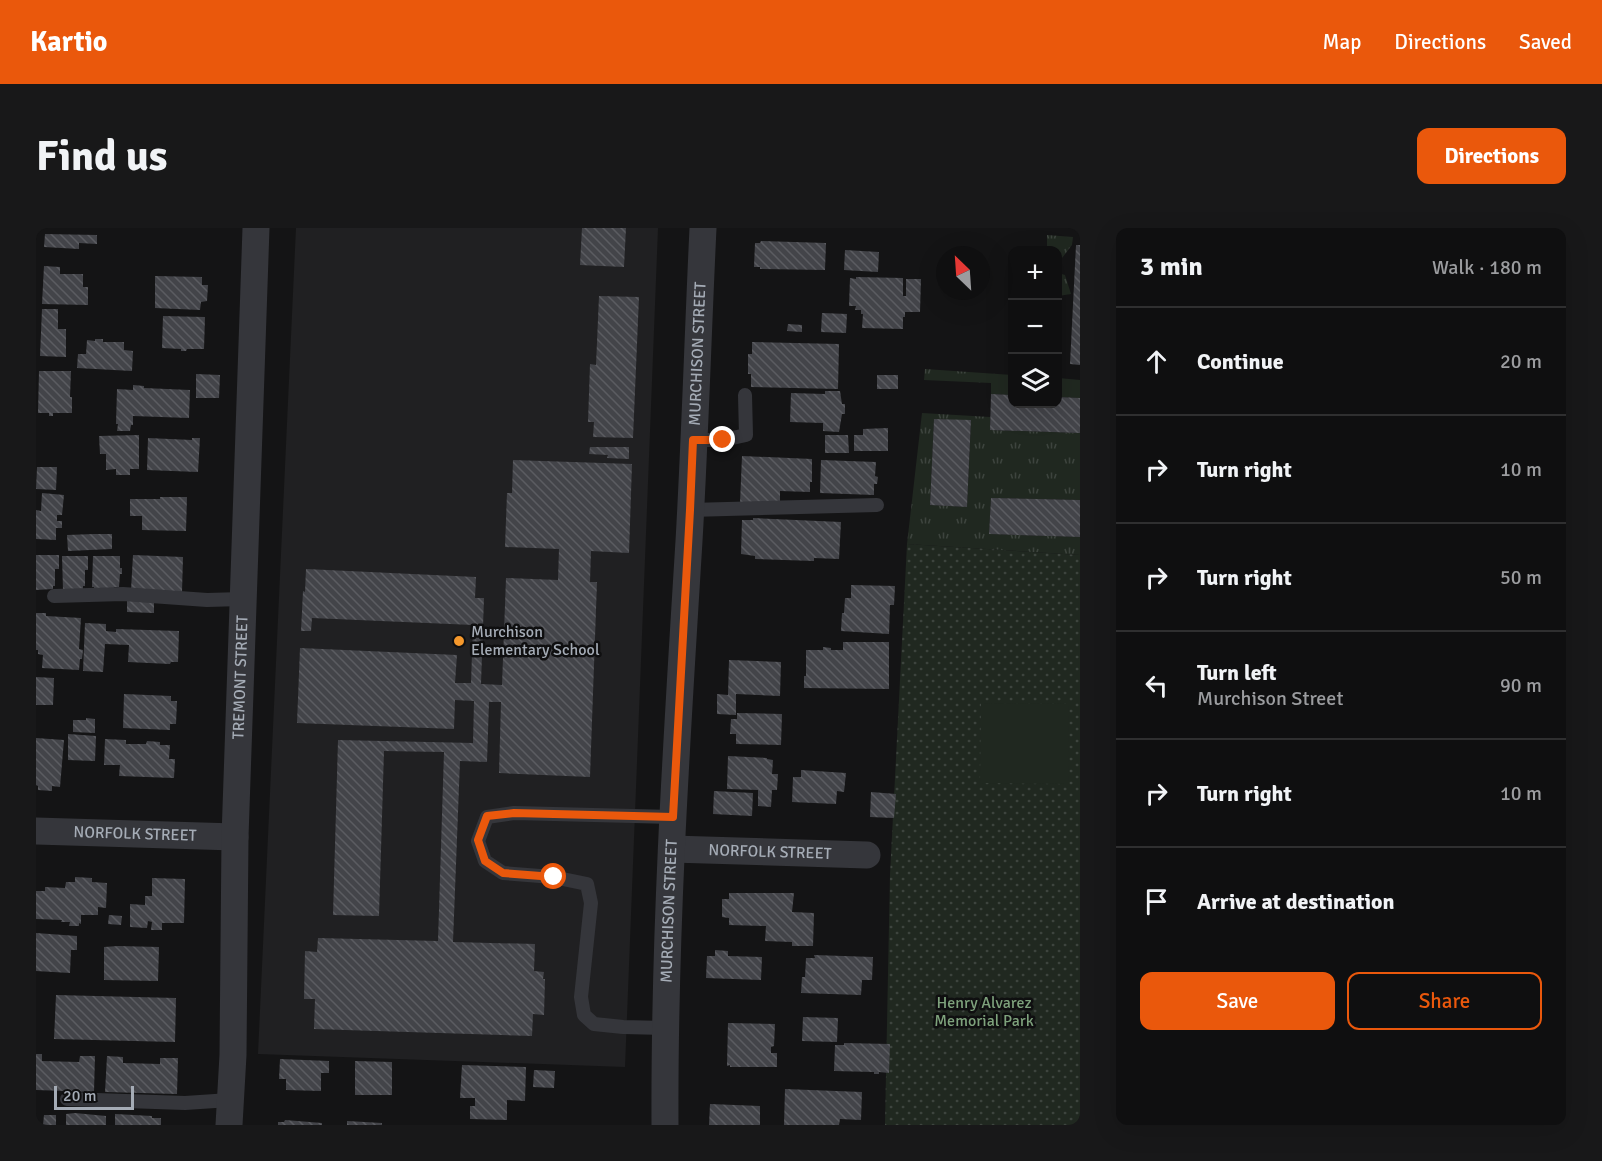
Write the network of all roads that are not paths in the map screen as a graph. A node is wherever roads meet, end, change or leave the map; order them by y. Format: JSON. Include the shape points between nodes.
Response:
{"nodes":[{"id":1,"x":256,"y":228,"type":"edge"},
{"id":2,"x":703,"y":228,"type":"edge"},
{"id":3,"x":745,"y":395,"type":"dead end"},
{"id":4,"x":693,"y":440,"type":"junction"},
{"id":5,"x":877,"y":506,"type":"dead end"},
{"id":6,"x":690,"y":510,"type":"junction"},
{"id":7,"x":54,"y":596,"type":"dead end"},
{"id":8,"x":242,"y":599,"type":"junction"},
{"id":9,"x":673,"y":817,"type":"junction"},
{"id":10,"x":36,"y":831,"type":"edge"},
{"id":11,"x":235,"y":837,"type":"junction"},
{"id":12,"x":672,"y":849,"type":"junction"},
{"id":13,"x":867,"y":855,"type":"dead end"},
{"id":14,"x":664,"y":1028,"type":"junction"},
{"id":15,"x":67,"y":1099,"type":"dead end"},
{"id":16,"x":229,"y":1113,"type":"edge"},
{"id":17,"x":665,"y":1125,"type":"edge"}],
"edges":[{"from":1,"to":8,"type":"street","name":"TREMONT STREET"},
{"from":2,"to":4,"type":"street","name":"MURCHISON STREET"},
{"from":3,"to":4,"type":"lane","via":[[746,435]]},
{"from":4,"to":6,"type":"street","name":"MURCHISON STREET"},
{"from":5,"to":6,"type":"lane"},
{"from":6,"to":9,"type":"street","name":"MURCHISON STREET"},
{"from":7,"to":8,"type":"lane","via":[[123,594]]},
{"from":8,"to":11,"type":"street","name":"TREMONT STREET"},
{"from":9,"to":12,"type":"street","name":"MURCHISON STREET"},
{"from":9,"to":14,"type":"lane","via":[[514,813],[487,816],[478,840],[485,861],[503,873],[587,884],[591,903],[581,997],[584,1015],[594,1024]]},
{"from":10,"to":11,"type":"street","name":"NORFOLK STREET"},
{"from":11,"to":16,"type":"street","name":"TREMONT STREET"},
{"from":12,"to":13,"type":"street","name":"NORFOLK STREET"},
{"from":12,"to":14,"type":"street","name":"MURCHISON STREET"},
{"from":14,"to":17,"type":"street","name":"MURCHISON STREET"},
{"from":15,"to":16,"type":"lane","via":[[185,1102]]}]}
